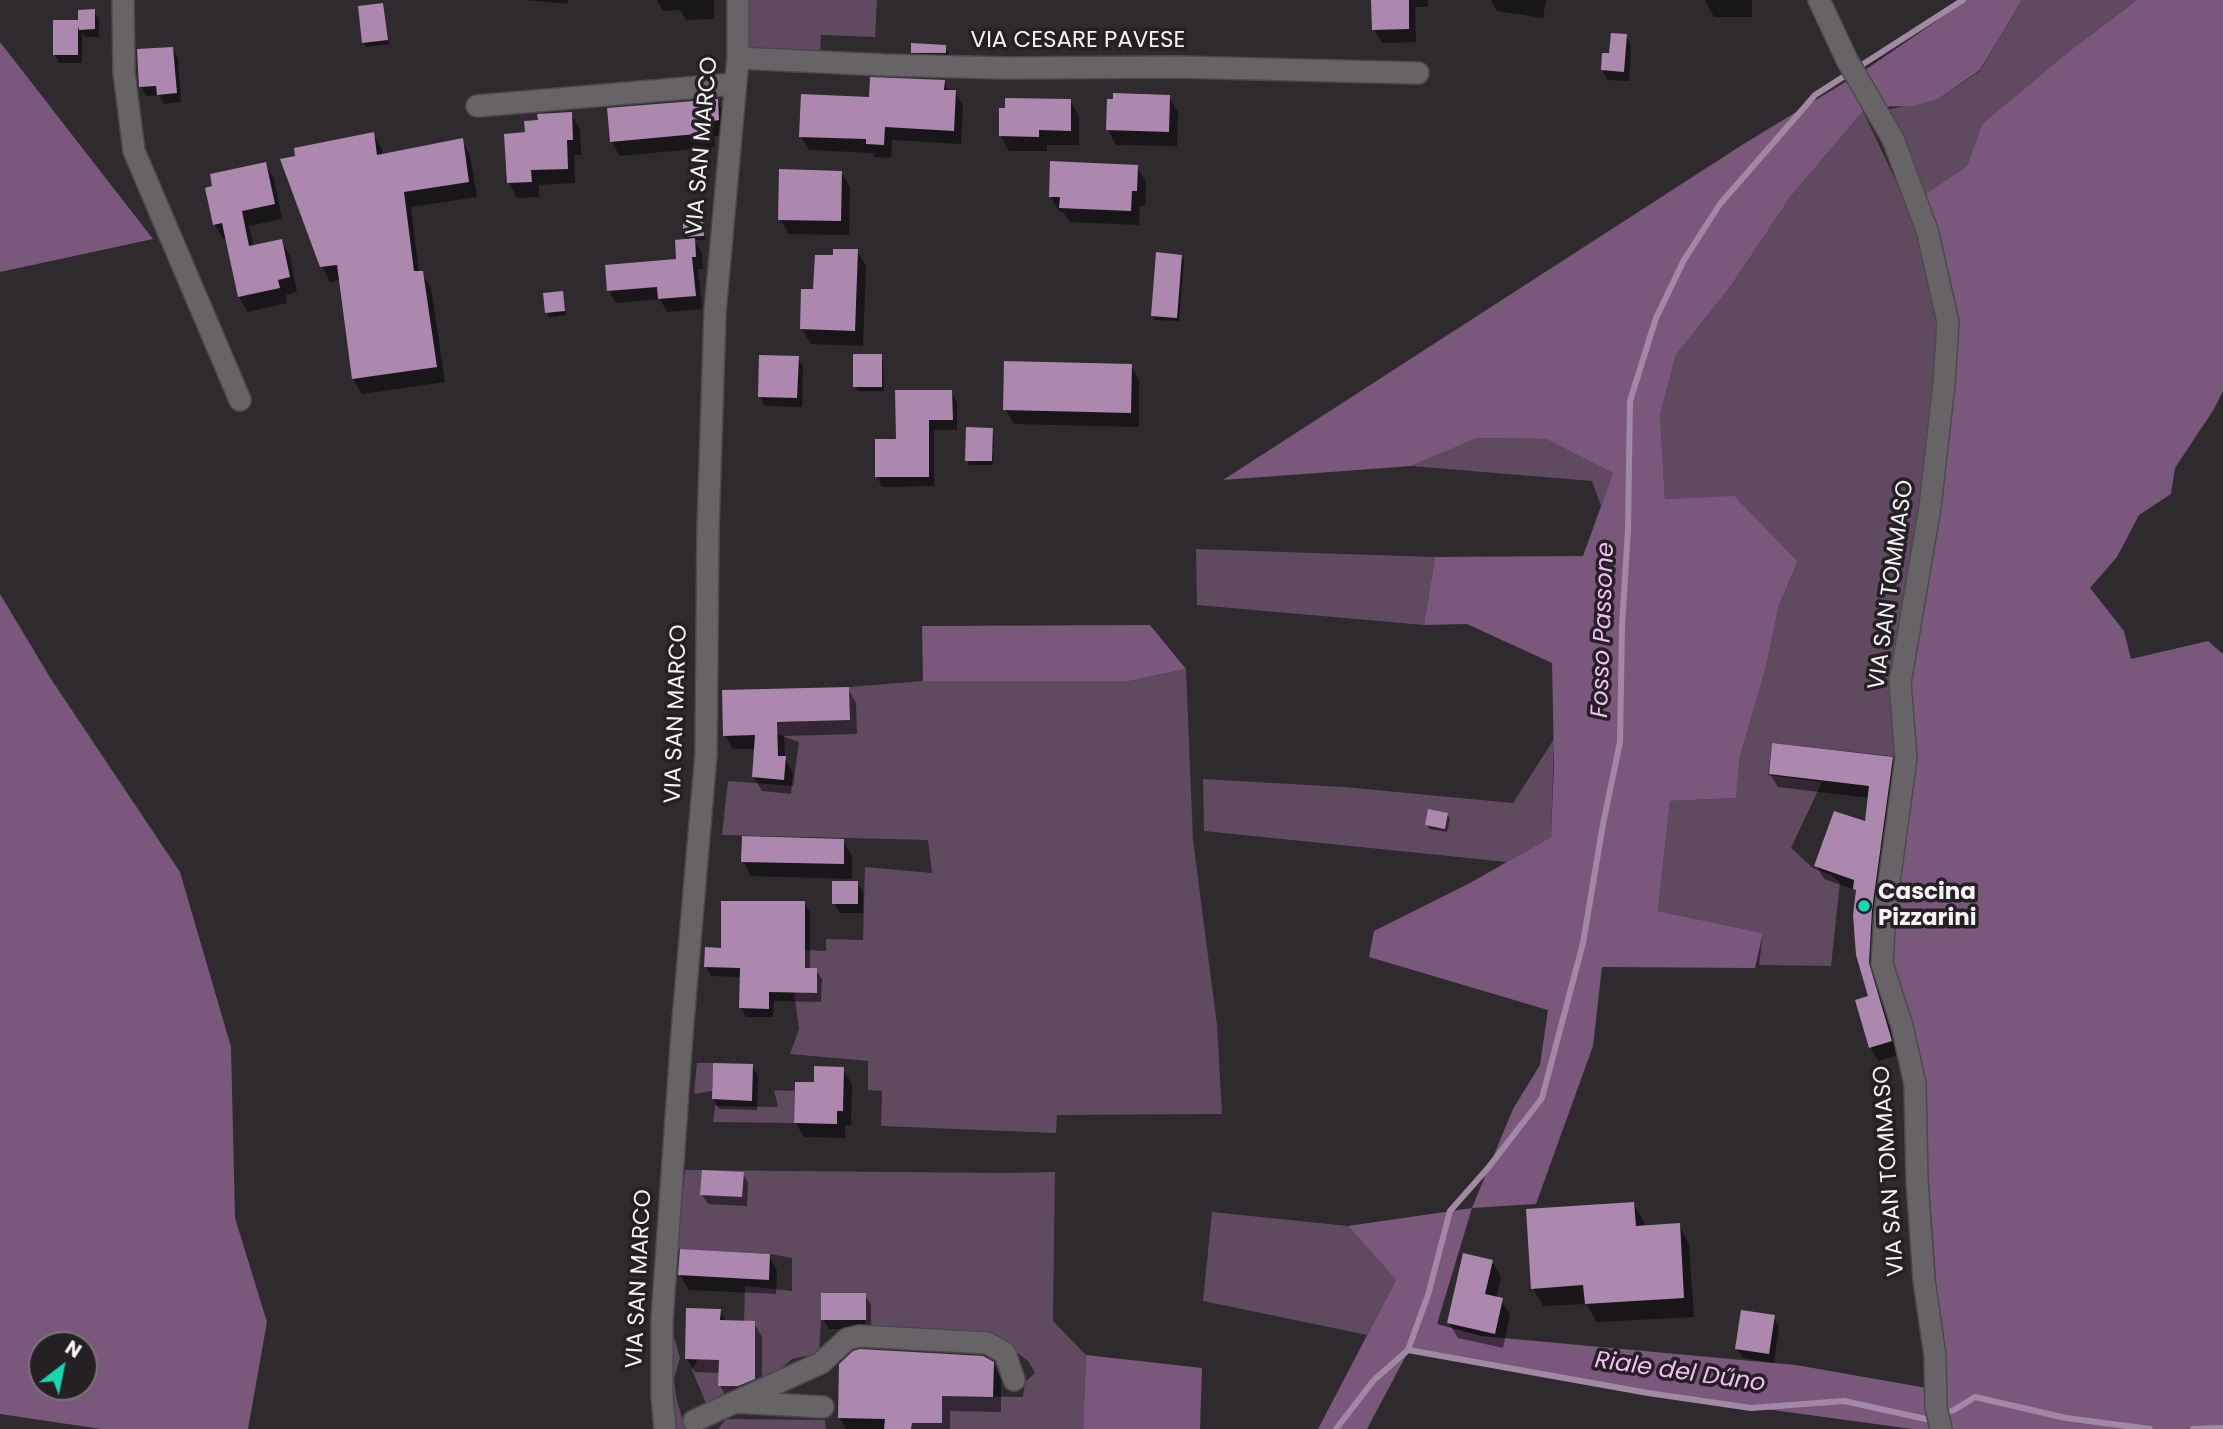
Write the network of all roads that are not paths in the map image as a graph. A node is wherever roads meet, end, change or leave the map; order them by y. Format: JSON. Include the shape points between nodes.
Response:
{"nodes":[{"id":1,"x":123,"y":0,"type":"edge"},
{"id":2,"x":738,"y":0,"type":"edge"},
{"id":3,"x":1819,"y":0,"type":"edge"},
{"id":4,"x":738,"y":58,"type":"junction"},
{"id":5,"x":1418,"y":73,"type":"dead end"},
{"id":6,"x":734,"y":84,"type":"junction"},
{"id":7,"x":477,"y":106,"type":"dead end"},
{"id":8,"x":240,"y":400,"type":"dead end"},
{"id":9,"x":1014,"y":1380,"type":"dead end"},
{"id":10,"x":735,"y":1402,"type":"junction"},
{"id":11,"x":823,"y":1406,"type":"dead end"},
{"id":12,"x":1938,"y":1419,"type":"edge"},
{"id":13,"x":694,"y":1421,"type":"dead end"},
{"id":14,"x":665,"y":1429,"type":"edge"}],
"edges":[{"from":1,"to":8,"type":"street","via":[[124,73],[134,151]]},
{"from":2,"to":4,"type":"street","name":"VIA SAN MARCO"},
{"from":3,"to":12,"type":"street","name":"VIA SAN TOMMASO","via":[[1893,139],[1927,230],[1948,322],[1930,507],[1900,683],[1906,758],[1882,964],[1915,1084],[1917,1180]]},
{"from":4,"to":5,"type":"street","name":"VIA CESARE PAVESE","via":[[1006,68]]},
{"from":4,"to":6,"type":"street","name":"VIA SAN MARCO"},
{"from":6,"to":7,"type":"street"},
{"from":6,"to":14,"type":"street","name":"VIA SAN MARCO","via":[[715,313],[706,754],[662,1320]]},
{"from":9,"to":10,"type":"street","via":[[1005,1353],[986,1343],[860,1336],[847,1339],[821,1363]]},
{"from":10,"to":11,"type":"street"},
{"from":10,"to":13,"type":"street"}]}
